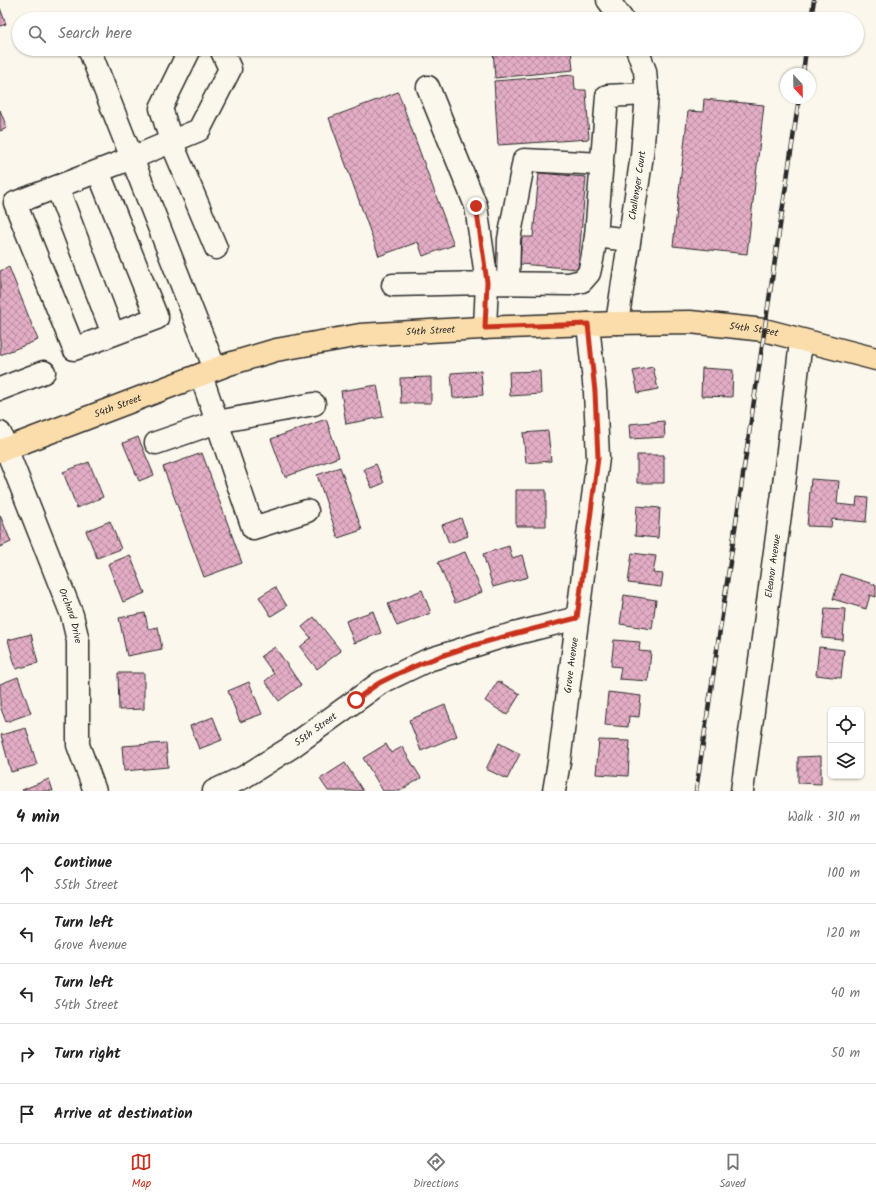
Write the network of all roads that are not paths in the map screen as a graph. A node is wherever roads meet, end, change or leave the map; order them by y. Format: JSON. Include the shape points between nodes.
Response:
{"nodes":[{"id":1,"x":608,"y":0,"type":"edge"},
{"id":2,"x":617,"y":12,"type":"edge"},
{"id":3,"x":92,"y":56,"type":"edge"},
{"id":4,"x":187,"y":56,"type":"edge"},
{"id":5,"x":224,"y":56,"type":"edge"},
{"id":6,"x":640,"y":56,"type":"edge"},
{"id":7,"x":428,"y":87,"type":"dead end"},
{"id":8,"x":647,"y":94,"type":"junction"},
{"id":9,"x":171,"y":142,"type":"junction"},
{"id":10,"x":132,"y":158,"type":"junction"},
{"id":11,"x":602,"y":164,"type":"junction"},
{"id":12,"x":98,"y":171,"type":"junction"},
{"id":13,"x":57,"y":187,"type":"junction"},
{"id":14,"x":596,"y":236,"type":"junction"},
{"id":15,"x":629,"y":240,"type":"junction"},
{"id":16,"x":216,"y":248,"type":"dead end"},
{"id":17,"x":497,"y":283,"type":"junction"},
{"id":18,"x":393,"y":284,"type":"dead end"},
{"id":19,"x":617,"y":323,"type":"junction"},
{"id":20,"x":588,"y":324,"type":"junction"},
{"id":21,"x":485,"y":328,"type":"junction"},
{"id":22,"x":113,"y":334,"type":"junction"},
{"id":23,"x":801,"y":341,"type":"junction"},
{"id":24,"x":876,"y":359,"type":"edge"},
{"id":25,"x":44,"y":372,"type":"dead end"},
{"id":26,"x":208,"y":372,"type":"junction"},
{"id":27,"x":0,"y":389,"type":"edge"},
{"id":28,"x":314,"y":404,"type":"dead end"},
{"id":29,"x":217,"y":422,"type":"junction"},
{"id":30,"x":156,"y":443,"type":"dead end"},
{"id":31,"x":2,"y":444,"type":"edge"},
{"id":32,"x":307,"y":510,"type":"dead end"},
{"id":33,"x":577,"y":618,"type":"junction"},
{"id":34,"x":95,"y":791,"type":"edge"},
{"id":35,"x":214,"y":791,"type":"edge"},
{"id":36,"x":554,"y":791,"type":"edge"},
{"id":37,"x":742,"y":791,"type":"edge"}],
"edges":[{"from":1,"to":2,"type":"street"},
{"from":3,"to":10,"type":"street"},
{"from":4,"to":9,"type":"street","via":[[161,108]]},
{"from":5,"to":9,"type":"street","via":[[230,69],[199,130]]},
{"from":6,"to":8,"type":"street","name":"Challenger Court","via":[[645,71]]},
{"from":7,"to":17,"type":"street","via":[[476,206]]},
{"from":8,"to":11,"type":"street","via":[[607,96]]},
{"from":8,"to":15,"type":"street","name":"Challenger Court","via":[[642,155]]},
{"from":9,"to":10,"type":"street"},
{"from":9,"to":16,"type":"street"},
{"from":10,"to":12,"type":"street"},
{"from":10,"to":26,"type":"street"},
{"from":11,"to":14,"type":"street"},
{"from":11,"to":17,"type":"street","via":[[524,160],[509,239]]},
{"from":12,"to":13,"type":"street"},
{"from":12,"to":22,"type":"street","via":[[157,318]]},
{"from":13,"to":22,"type":"street"},
{"from":13,"to":22,"type":"street","via":[[15,203],[74,349]]},
{"from":14,"to":15,"type":"street"},
{"from":14,"to":17,"type":"street","via":[[589,273],[582,281],[569,284]]},
{"from":15,"to":19,"type":"street","name":"Challenger Court"},
{"from":17,"to":18,"type":"street"},
{"from":17,"to":21,"type":"street"},
{"from":19,"to":20,"type":"main road","name":"54th Street"},
{"from":19,"to":23,"type":"main road","name":"54th Street","via":[[690,322],[764,330]]},
{"from":20,"to":21,"type":"main road","name":"54th Street"},
{"from":20,"to":33,"type":"street","name":"Grove Avenue","via":[[598,458]]},
{"from":21,"to":26,"type":"main road","name":"54th Street","via":[[360,335],[276,350]]},
{"from":23,"to":24,"type":"main road","name":"54th Street"},
{"from":23,"to":37,"type":"street","name":"Eleanor Avenue"},
{"from":25,"to":27,"type":"street"},
{"from":26,"to":29,"type":"street"},
{"from":26,"to":31,"type":"main road","name":"54th Street"},
{"from":28,"to":29,"type":"street"},
{"from":29,"to":30,"type":"street"},
{"from":29,"to":32,"type":"street","via":[[253,528]]},
{"from":31,"to":34,"type":"street","name":"Orchard Drive","via":[[72,615],[78,641],[78,745]]},
{"from":33,"to":35,"type":"street","name":"55th Street","via":[[498,638],[428,660],[380,683],[290,748],[244,777]]},
{"from":33,"to":36,"type":"street","name":"Grove Avenue"}]}
